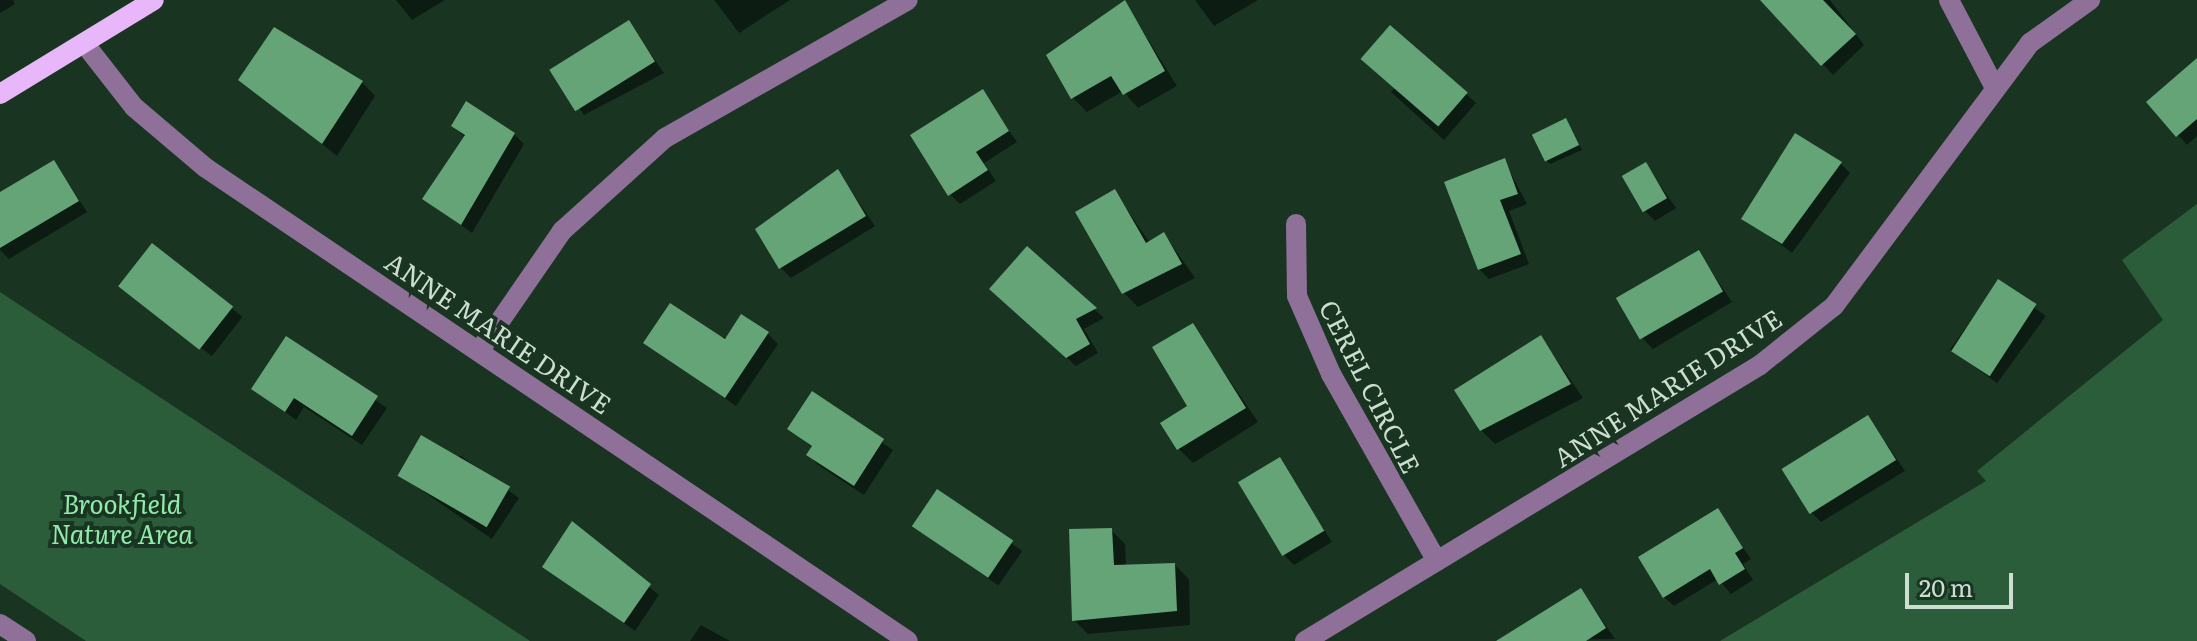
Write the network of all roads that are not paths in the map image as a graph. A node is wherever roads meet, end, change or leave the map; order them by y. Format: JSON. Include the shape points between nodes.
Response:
{"nodes":[{"id":1,"x":154,"y":0,"type":"edge"},
{"id":2,"x":908,"y":0,"type":"edge"},
{"id":3,"x":1949,"y":0,"type":"edge"},
{"id":4,"x":2090,"y":0,"type":"edge"},
{"id":5,"x":84,"y":43,"type":"junction"},
{"id":6,"x":1994,"y":86,"type":"junction"},
{"id":7,"x":0,"y":94,"type":"edge"},
{"id":8,"x":1296,"y":224,"type":"dead end"},
{"id":9,"x":480,"y":350,"type":"junction"},
{"id":10,"x":1437,"y":561,"type":"junction"},
{"id":11,"x":0,"y":624,"type":"edge"},
{"id":12,"x":26,"y":641,"type":"edge"},
{"id":13,"x":908,"y":641,"type":"edge"},
{"id":14,"x":1305,"y":641,"type":"edge"}],
"edges":[{"from":1,"to":5,"type":"main road"},
{"from":2,"to":9,"type":"street","via":[[665,138],[562,231]]},
{"from":3,"to":6,"type":"street"},
{"from":4,"to":6,"type":"street","name":"ANNE MARIE DRIVE","via":[[2030,43]]},
{"from":5,"to":7,"type":"main road"},
{"from":5,"to":9,"type":"street","name":"ANNE MARIE DRIVE","via":[[134,107],[206,168]]},
{"from":6,"to":10,"type":"street","name":"ANNE MARIE DRIVE","via":[[1834,306],[1760,365]]},
{"from":8,"to":10,"type":"street","name":"CEREL CIRCLE","via":[[1297,296],[1331,374]]},
{"from":9,"to":13,"type":"street","name":"ANNE MARIE DRIVE"},
{"from":10,"to":14,"type":"street","name":"ANNE MARIE DRIVE"},
{"from":11,"to":12,"type":"street"}]}
